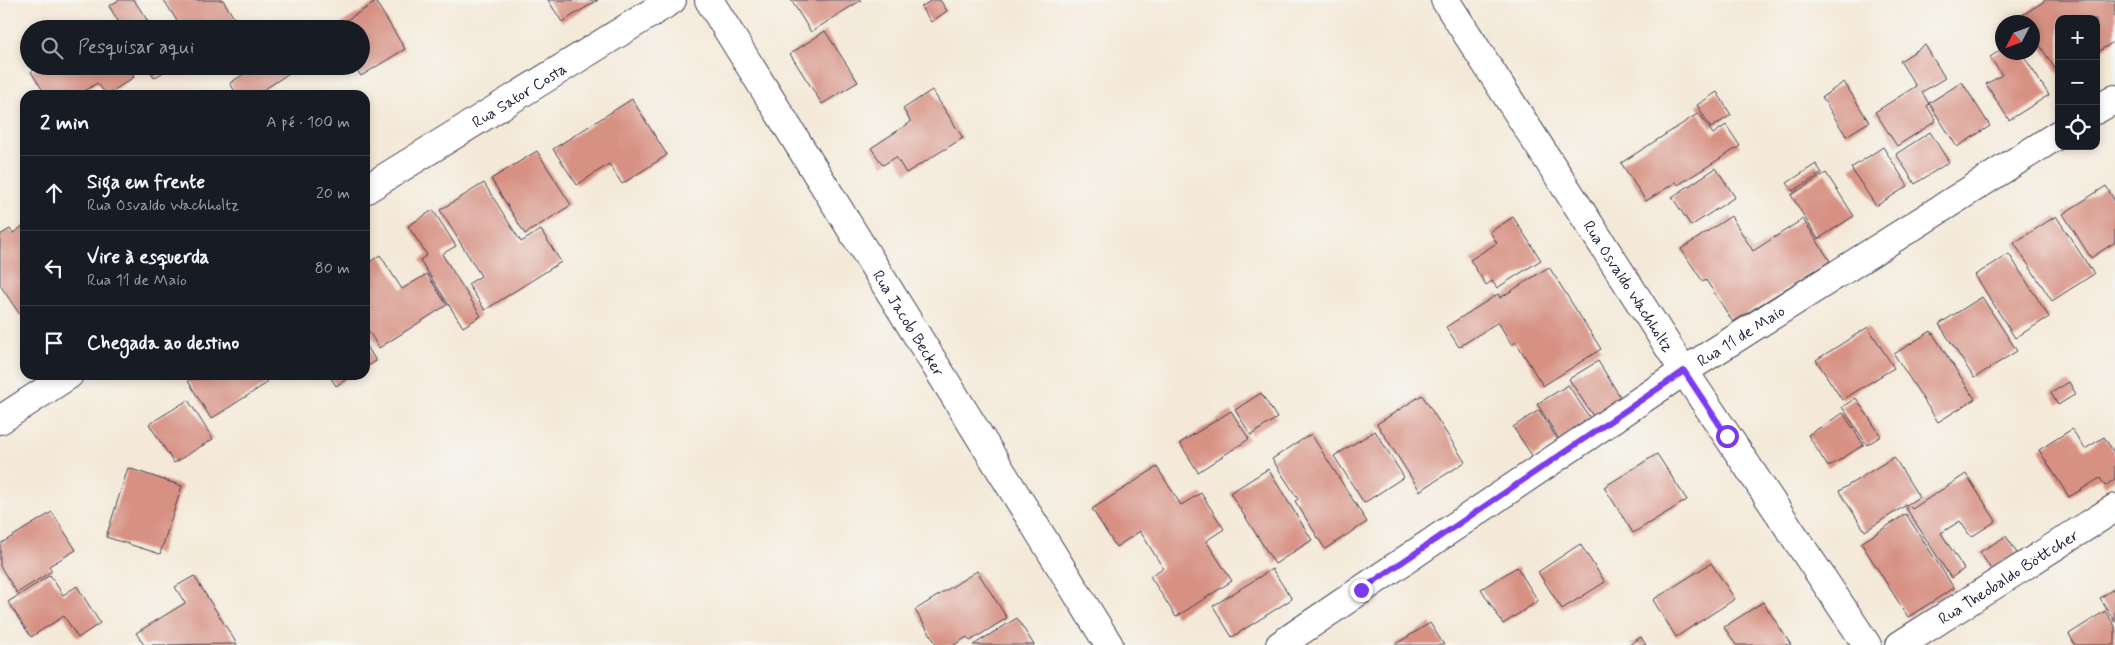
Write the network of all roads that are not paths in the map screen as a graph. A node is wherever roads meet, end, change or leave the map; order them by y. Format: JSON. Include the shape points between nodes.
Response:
{"nodes":[{"id":1,"x":672,"y":0,"type":"edge"},
{"id":2,"x":710,"y":0,"type":"edge"},
{"id":3,"x":1445,"y":0,"type":"edge"},
{"id":4,"x":2115,"y":98,"type":"edge"},
{"id":5,"x":2100,"y":107,"type":"edge"},
{"id":6,"x":2055,"y":137,"type":"edge"},
{"id":7,"x":370,"y":187,"type":"edge"},
{"id":8,"x":1684,"y":371,"type":"junction"},
{"id":9,"x":61,"y":380,"type":"edge"},
{"id":10,"x":0,"y":420,"type":"edge"},
{"id":11,"x":2115,"y":508,"type":"edge"},
{"id":12,"x":1109,"y":645,"type":"edge"},
{"id":13,"x":1280,"y":645,"type":"edge"},
{"id":14,"x":1867,"y":645,"type":"edge"},
{"id":15,"x":1900,"y":645,"type":"edge"}],
"edges":[{"from":1,"to":7,"type":"street","name":"Rua Sator Costa"},
{"from":2,"to":12,"type":"street","name":"Rua Jacob Becker"},
{"from":3,"to":8,"type":"street","name":"Rua Osvaldo Wachholtz"},
{"from":4,"to":5,"type":"street"},
{"from":6,"to":8,"type":"street","name":"Rua 11 de Maio"},
{"from":8,"to":13,"type":"street","name":"Rua 11 de Maio"},
{"from":8,"to":14,"type":"street","name":"Rua Osvaldo Wachholtz"},
{"from":9,"to":10,"type":"street"},
{"from":11,"to":15,"type":"street","name":"Rua Theobaldo Böttcher"}]}
